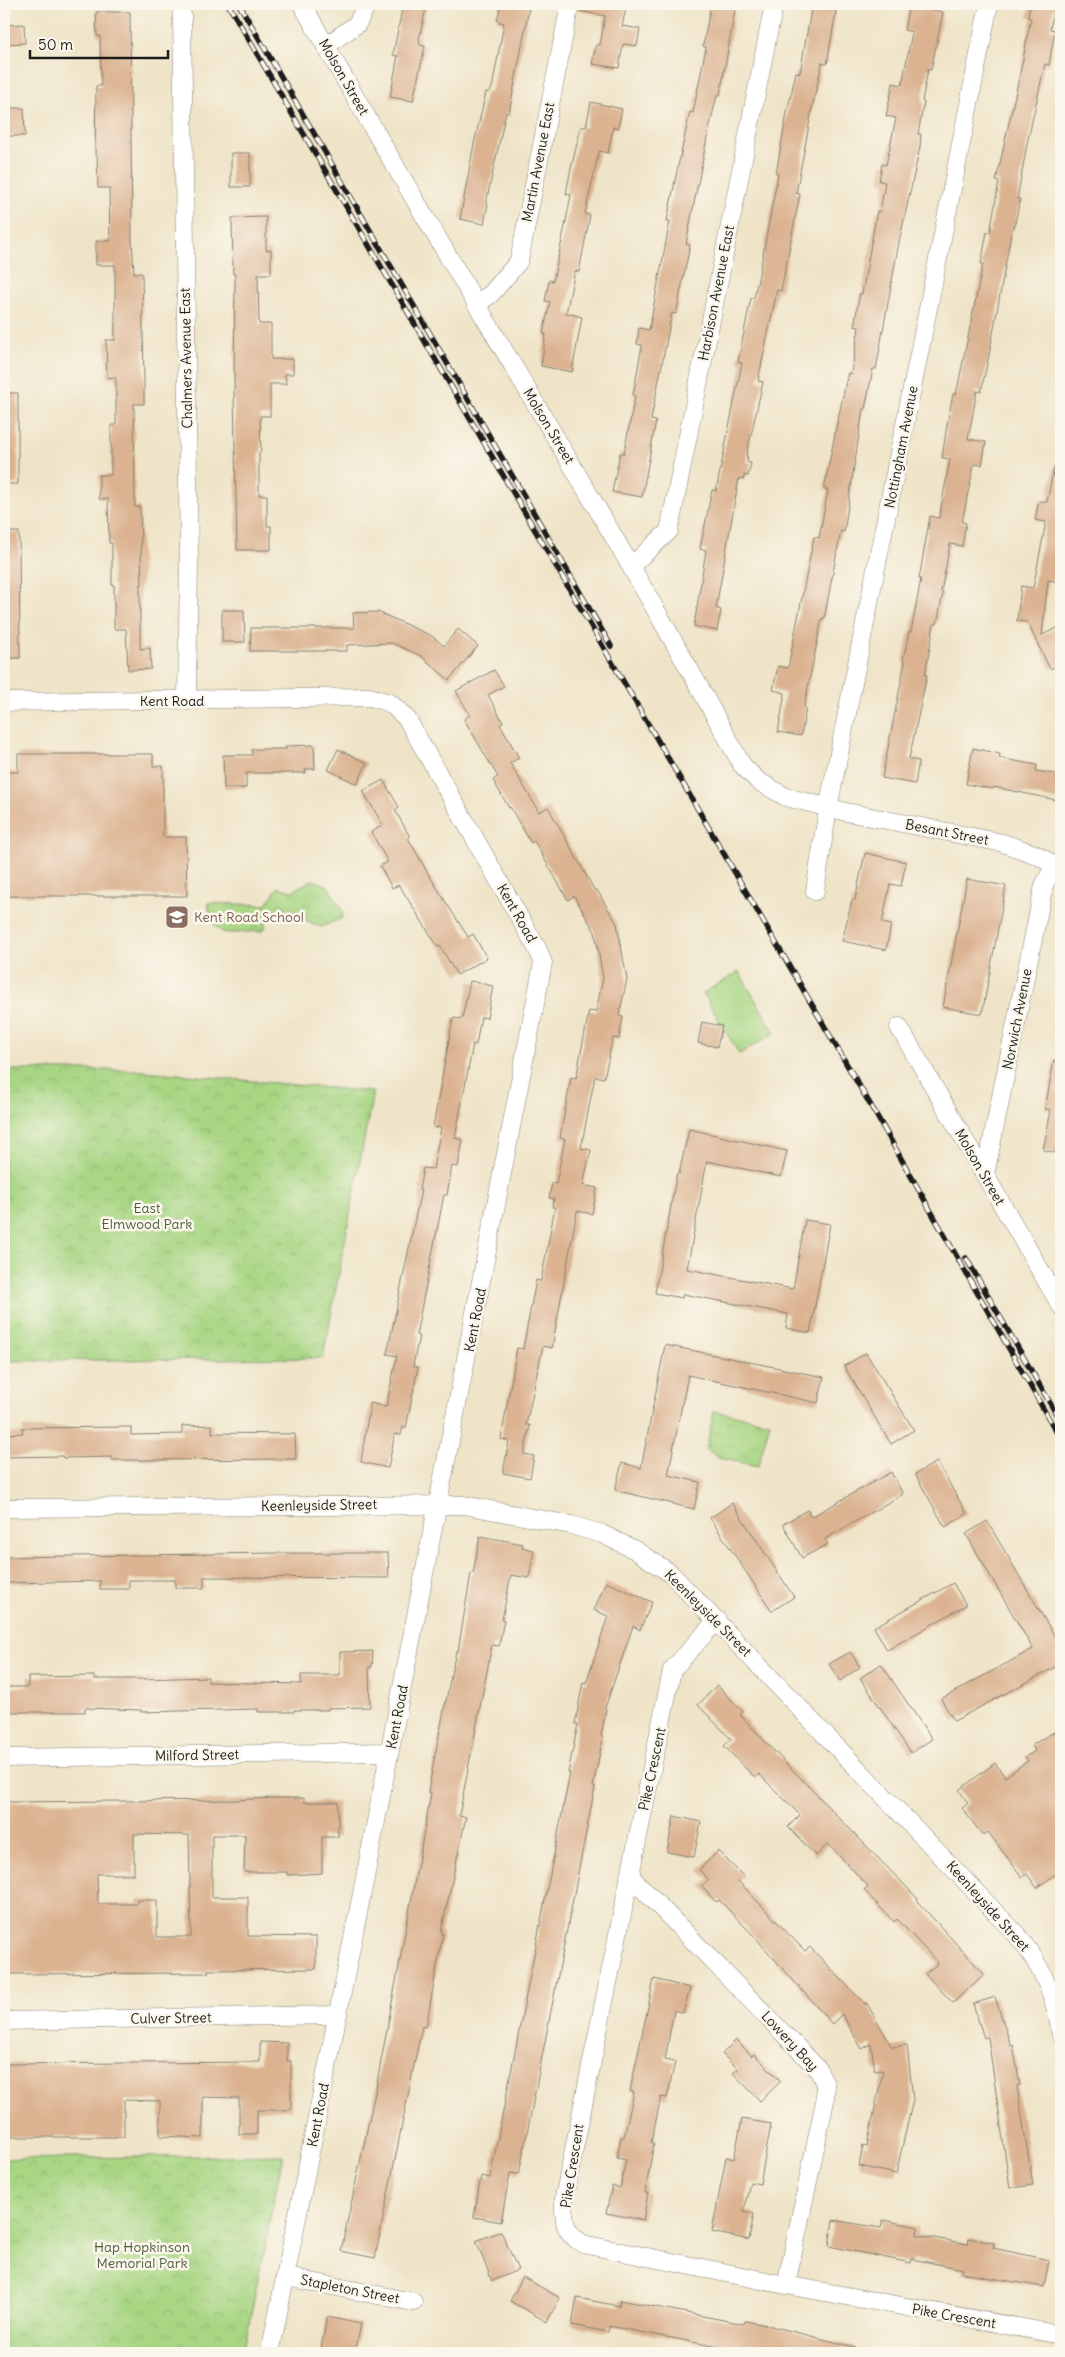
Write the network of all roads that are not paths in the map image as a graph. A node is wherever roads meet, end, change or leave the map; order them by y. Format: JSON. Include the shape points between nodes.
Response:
{"nodes":[{"id":1,"x":302,"y":4,"type":"edge"},
{"id":2,"x":367,"y":4,"type":"edge"},
{"id":3,"x":570,"y":4,"type":"edge"},
{"id":4,"x":774,"y":4,"type":"edge"},
{"id":5,"x":990,"y":4,"type":"edge"},
{"id":6,"x":182,"y":14,"type":"dead end"},
{"id":7,"x":326,"y":46,"type":"junction"},
{"id":8,"x":476,"y":304,"type":"junction"},
{"id":9,"x":631,"y":566,"type":"junction"},
{"id":10,"x":187,"y":701,"type":"junction"},
{"id":11,"x":4,"y":702,"type":"edge"},
{"id":12,"x":828,"y":808,"type":"junction"},
{"id":13,"x":1058,"y":867,"type":"edge"},
{"id":14,"x":814,"y":891,"type":"dead end"},
{"id":15,"x":899,"y":1027,"type":"dead end"},
{"id":16,"x":985,"y":1175,"type":"junction"},
{"id":17,"x":1061,"y":1306,"type":"edge"},
{"id":18,"x":439,"y":1504,"type":"junction"},
{"id":19,"x":4,"y":1508,"type":"edge"},
{"id":20,"x":717,"y":1620,"type":"junction"},
{"id":21,"x":390,"y":1752,"type":"junction"},
{"id":22,"x":4,"y":1758,"type":"edge"},
{"id":23,"x":629,"y":1875,"type":"junction"},
{"id":24,"x":338,"y":2015,"type":"junction"},
{"id":25,"x":4,"y":2021,"type":"edge"},
{"id":26,"x":1061,"y":2034,"type":"edge"},
{"id":27,"x":286,"y":2277,"type":"junction"},
{"id":28,"x":786,"y":2285,"type":"junction"},
{"id":29,"x":413,"y":2302,"type":"dead end"},
{"id":30,"x":1061,"y":2335,"type":"edge"},
{"id":31,"x":270,"y":2353,"type":"edge"}],
"edges":[{"from":1,"to":7,"type":"street","name":"Molson Street"},
{"from":2,"to":7,"type":"street","via":[[357,24]]},
{"from":3,"to":8,"type":"street","name":"Martin Avenue East","via":[[519,261],[491,294]]},
{"from":4,"to":9,"type":"street","name":"Harbison Avenue East","via":[[669,531]]},
{"from":5,"to":12,"type":"street","name":"Nottingham Avenue"},
{"from":6,"to":10,"type":"street","name":"Chalmers Avenue East","via":[[189,561]]},
{"from":7,"to":8,"type":"street","name":"Molson Street"},
{"from":8,"to":9,"type":"street","name":"Molson Street"},
{"from":9,"to":12,"type":"street","name":"Molson Street","via":[[742,765],[758,781],[786,797]]},
{"from":10,"to":11,"type":"street","name":"Kent Road"},
{"from":10,"to":18,"type":"street","name":"Kent Road","via":[[370,697],[390,703],[407,719],[543,963]]},
{"from":12,"to":13,"type":"street","name":"Besant Street","via":[[1004,843]]},
{"from":12,"to":14,"type":"street","name":"Nottingham Avenue"},
{"from":13,"to":16,"type":"street","name":"Norwich Avenue","via":[[1044,885]]},
{"from":15,"to":16,"type":"street","name":"Molson Street"},
{"from":16,"to":17,"type":"street","name":"Molson Street"},
{"from":18,"to":19,"type":"street","name":"Keenleyside Street"},
{"from":18,"to":20,"type":"street","name":"Keenleyside Street","via":[[520,1515],[602,1534],[635,1550],[670,1573]]},
{"from":18,"to":21,"type":"street","name":"Kent Road"},
{"from":20,"to":23,"type":"street","name":"Pike Crescent","via":[[672,1670]]},
{"from":20,"to":26,"type":"street","name":"Keenleyside Street","via":[[1017,1935],[1032,1954],[1057,2008]]},
{"from":21,"to":22,"type":"street","name":"Milford Street"},
{"from":21,"to":24,"type":"street","name":"Kent Road"},
{"from":23,"to":28,"type":"street","name":"Lowery Bay","via":[[818,2069],[825,2084],[826,2101]]},
{"from":23,"to":28,"type":"street","name":"Pike Crescent","via":[[564,2198],[564,2221],[570,2236],[583,2244]]},
{"from":24,"to":25,"type":"street","name":"Culver Street"},
{"from":24,"to":27,"type":"street","name":"Kent Road"},
{"from":27,"to":29,"type":"street","name":"Stapleton Street"},
{"from":27,"to":31,"type":"street","name":"Kent Road"},
{"from":28,"to":30,"type":"street","name":"Pike Crescent"}]}
